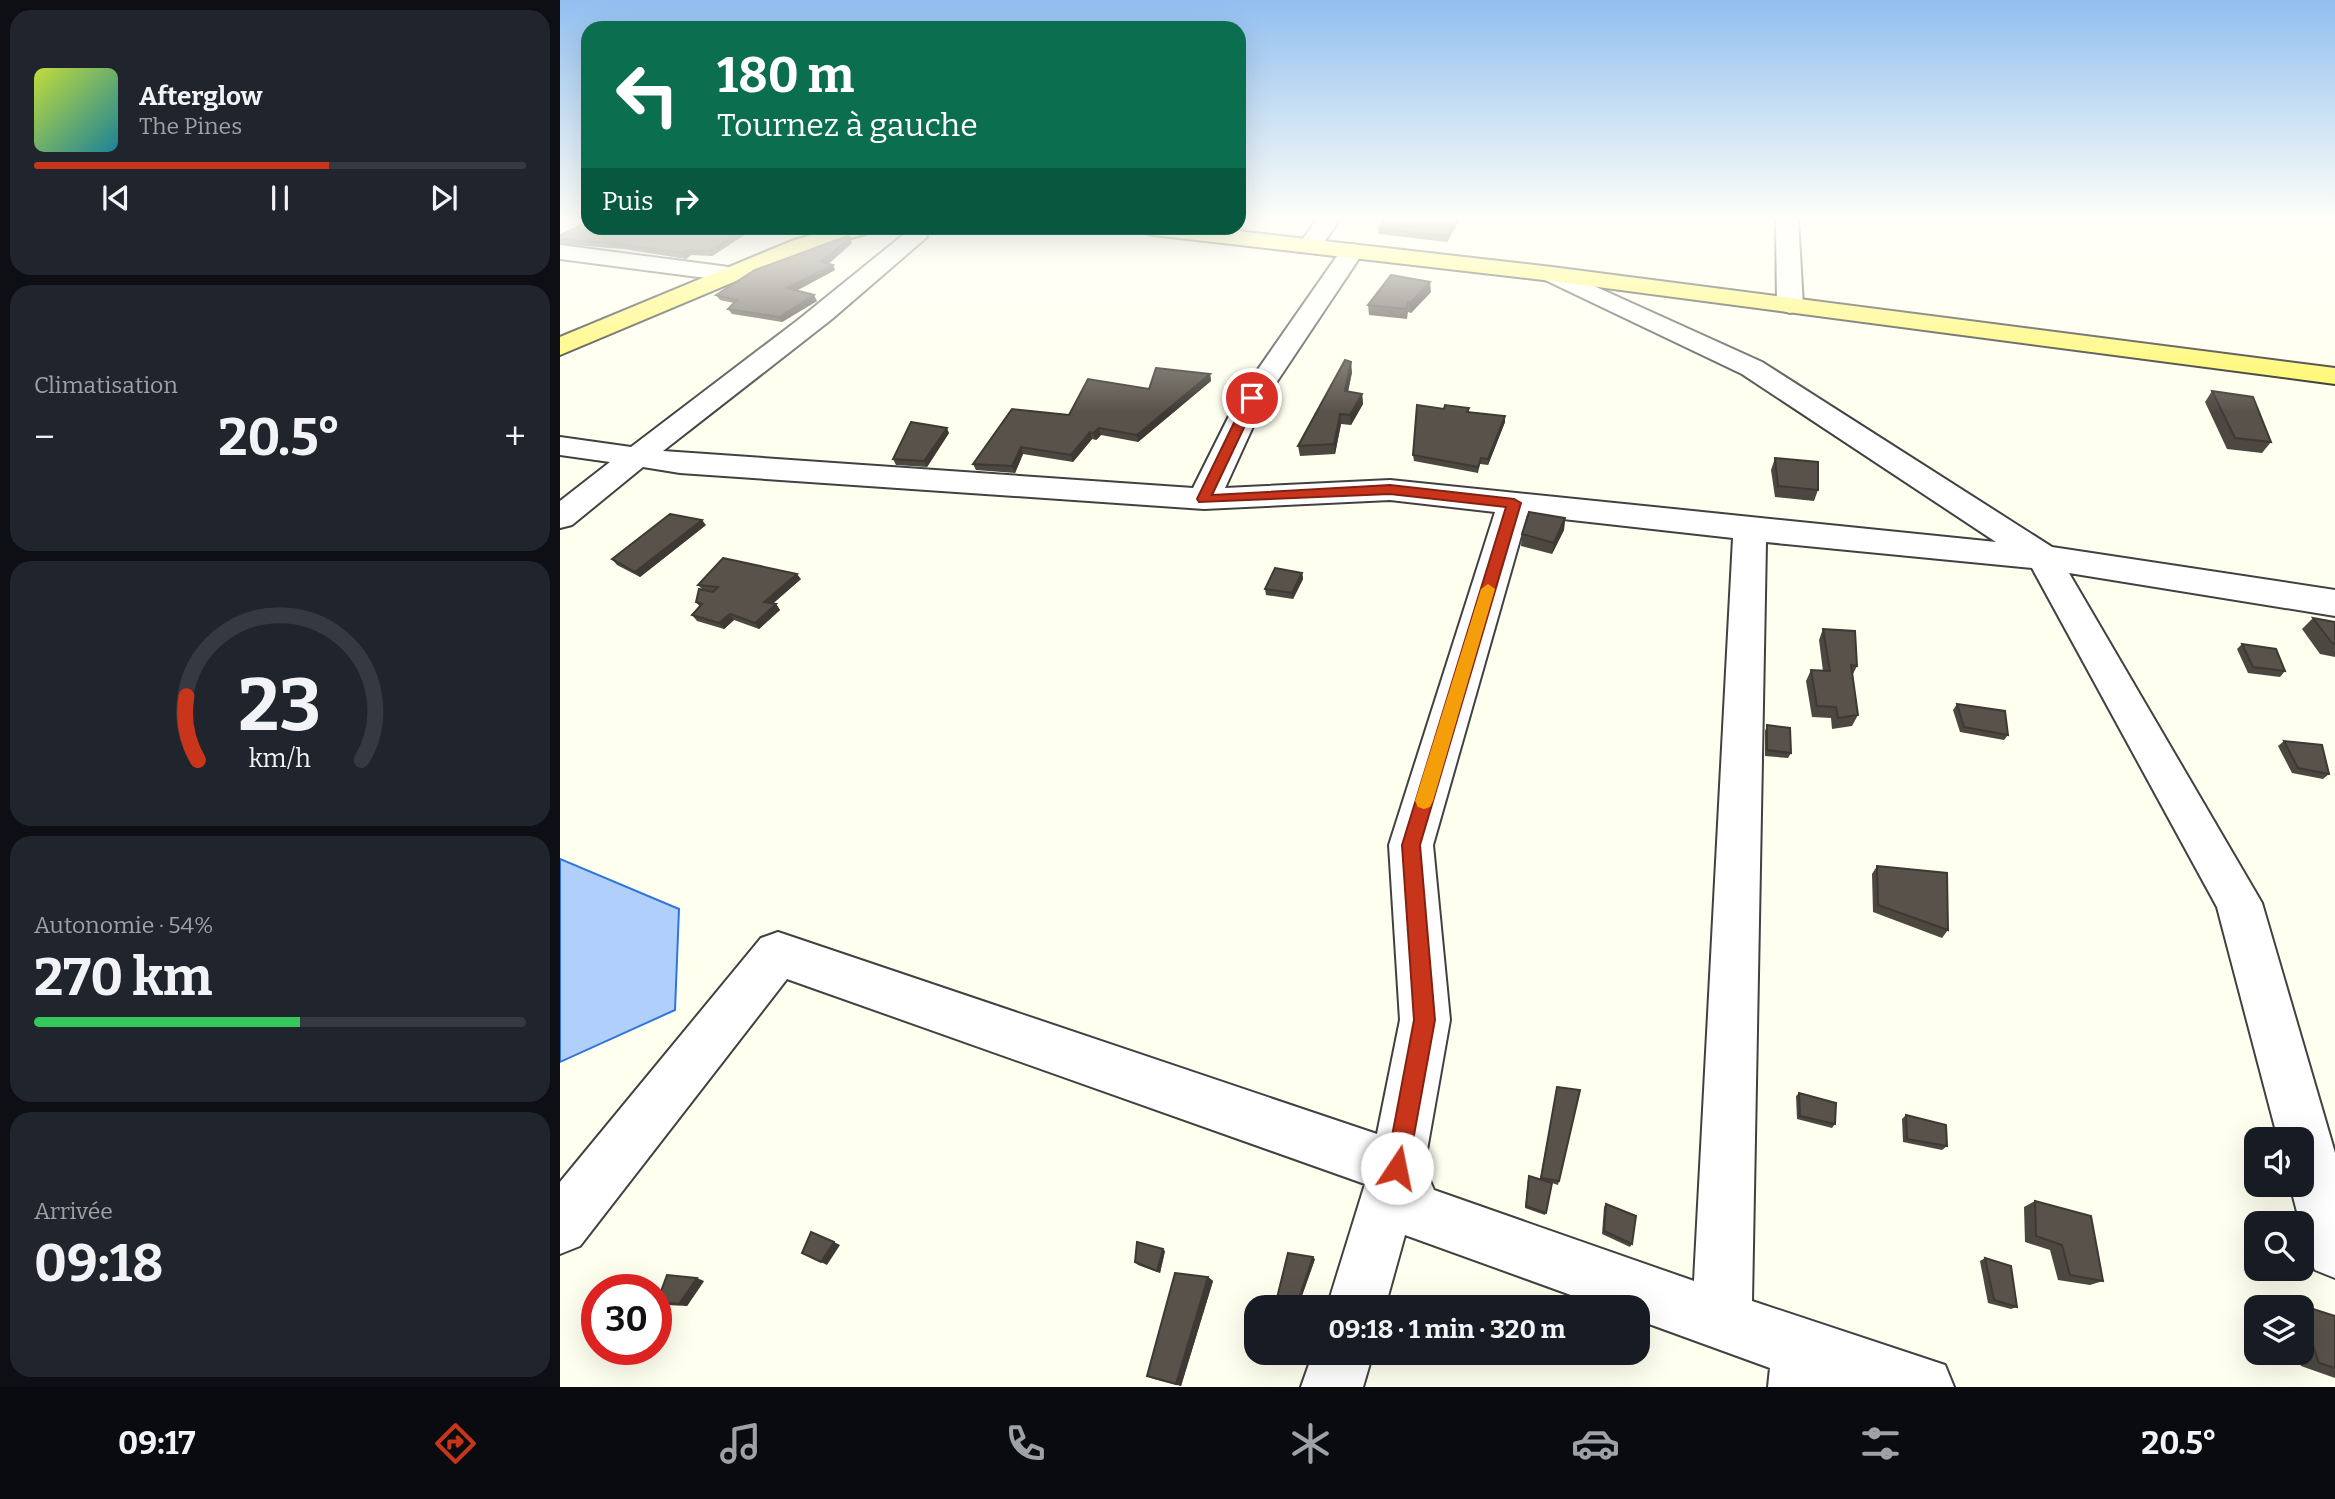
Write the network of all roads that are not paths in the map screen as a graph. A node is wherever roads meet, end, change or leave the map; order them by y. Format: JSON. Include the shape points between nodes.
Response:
{"nodes":[{"id":1,"x":706,"y":284,"type":"edge"},
{"id":2,"x":858,"y":284,"type":"edge"},
{"id":3,"x":1330,"y":284,"type":"edge"},
{"id":4,"x":1573,"y":284,"type":"edge"},
{"id":5,"x":1627,"y":284,"type":"edge"},
{"id":6,"x":1789,"y":284,"type":"edge"},
{"id":7,"x":1790,"y":305,"type":"junction"},
{"id":8,"x":560,"y":346,"type":"edge"},
{"id":9,"x":2335,"y":376,"type":"edge"},
{"id":10,"x":560,"y":446,"type":"edge"},
{"id":11,"x":635,"y":457,"type":"junction"},
{"id":12,"x":1203,"y":499,"type":"junction"},
{"id":13,"x":1514,"y":503,"type":"junction"},
{"id":14,"x":560,"y":517,"type":"edge"},
{"id":15,"x":1750,"y":529,"type":"junction"},
{"id":16,"x":2043,"y":557,"type":"junction"},
{"id":17,"x":2335,"y":603,"type":"edge"},
{"id":18,"x":1397,"y":1168,"type":"junction"},
{"id":19,"x":560,"y":1226,"type":"edge"},
{"id":20,"x":2335,"y":1250,"type":"edge"},
{"id":21,"x":1360,"y":1295,"type":"edge"},
{"id":22,"x":1722,"y":1321,"type":"junction"},
{"id":23,"x":1339,"y":1365,"type":"edge"},
{"id":24,"x":1801,"y":1368,"type":"edge"},
{"id":25,"x":1332,"y":1387,"type":"edge"},
{"id":26,"x":1923,"y":1387,"type":"edge"}],
"edges":[{"from":1,"to":8,"type":"main road"},
{"from":2,"to":11,"type":"street"},
{"from":3,"to":12,"type":"street","via":[[1252,398]]},
{"from":4,"to":16,"type":"street","via":[[1752,368]]},
{"from":5,"to":7,"type":"main road"},
{"from":6,"to":7,"type":"street"},
{"from":7,"to":9,"type":"main road"},
{"from":10,"to":11,"type":"street"},
{"from":11,"to":12,"type":"street"},
{"from":11,"to":14,"type":"street"},
{"from":12,"to":13,"type":"street","via":[[1390,490]]},
{"from":13,"to":15,"type":"street"},
{"from":13,"to":18,"type":"street","via":[[1411,845],[1424,1020]]},
{"from":15,"to":16,"type":"street"},
{"from":15,"to":22,"type":"street"},
{"from":16,"to":17,"type":"street"},
{"from":16,"to":20,"type":"street","via":[[2239,903]]},
{"from":18,"to":19,"type":"street","via":[[778,954]]},
{"from":18,"to":21,"type":"street"},
{"from":18,"to":22,"type":"street","via":[[1415,1211]]},
{"from":22,"to":24,"type":"street"},
{"from":23,"to":25,"type":"street"},
{"from":24,"to":26,"type":"street"}]}
